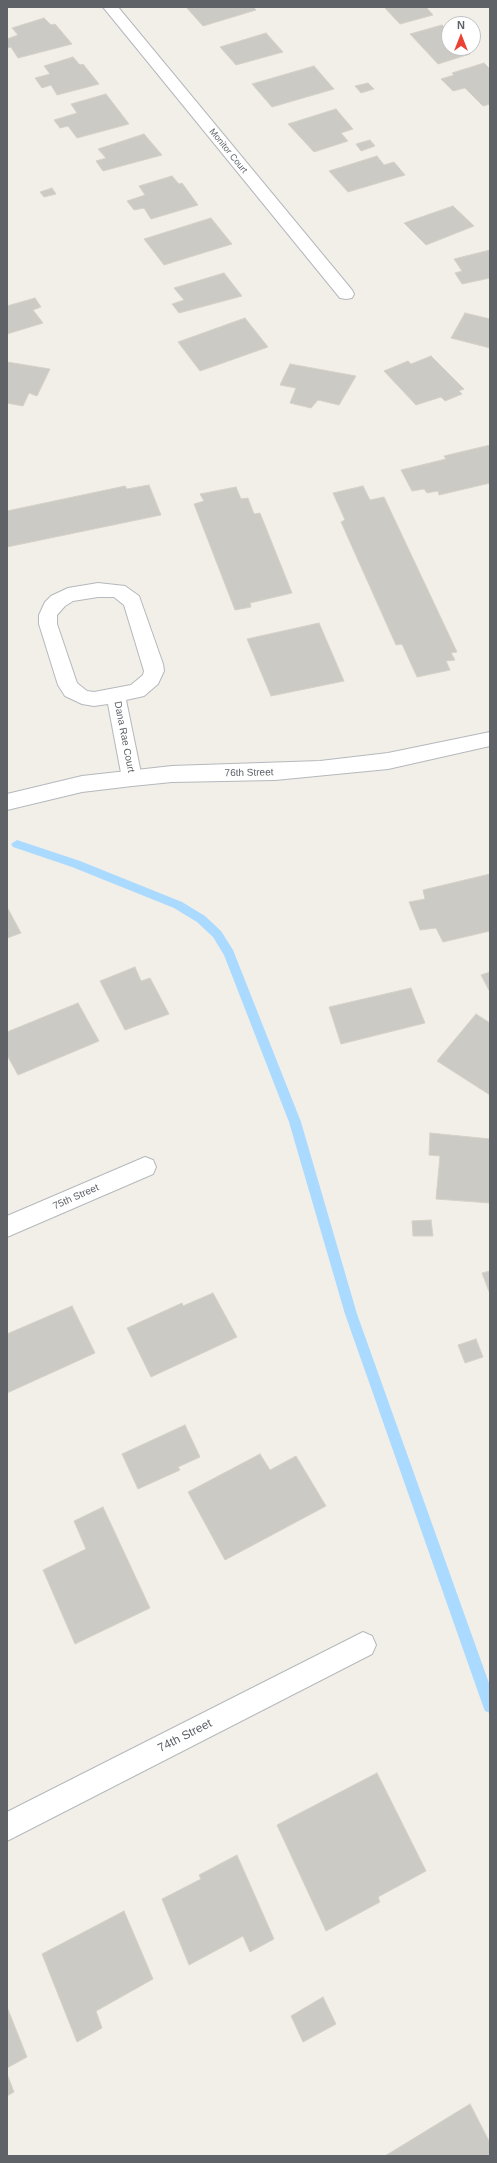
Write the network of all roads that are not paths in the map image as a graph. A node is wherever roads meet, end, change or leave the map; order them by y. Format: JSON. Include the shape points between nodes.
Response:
{"nodes":[{"id":1,"x":110,"y":7,"type":"edge"},
{"id":2,"x":346,"y":294,"type":"dead end"},
{"id":3,"x":116,"y":696,"type":"junction"},
{"id":4,"x":490,"y":739,"type":"edge"},
{"id":5,"x":132,"y":778,"type":"junction"},
{"id":6,"x":7,"y":802,"type":"edge"},
{"id":7,"x":145,"y":1167,"type":"dead end"},
{"id":8,"x":7,"y":1227,"type":"edge"},
{"id":9,"x":363,"y":1645,"type":"dead end"},
{"id":10,"x":7,"y":1827,"type":"edge"}],
"edges":[{"from":1,"to":2,"type":"street","name":"Monitor Court"},
{"from":3,"to":3,"type":"street","name":"Dana Rae Court","via":[[137,691],[145,686],[154,671],[132,601],[127,596],[109,590],[68,595],[58,601],[48,615],[48,624],[68,685],[82,697],[94,699]]},
{"from":3,"to":5,"type":"street","name":"Dana Rae Court"},
{"from":4,"to":5,"type":"street","name":"76th Street","via":[[388,761],[320,769],[172,774]]},
{"from":5,"to":6,"type":"street","name":"76th Street","via":[[82,784]]},
{"from":7,"to":8,"type":"street","name":"75th Street"},
{"from":9,"to":10,"type":"street","name":"74th Street"}]}
